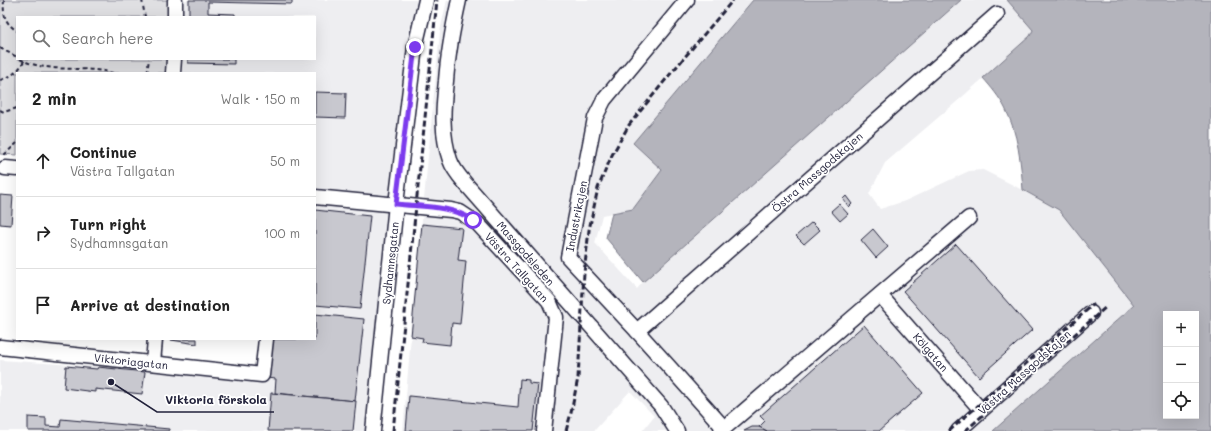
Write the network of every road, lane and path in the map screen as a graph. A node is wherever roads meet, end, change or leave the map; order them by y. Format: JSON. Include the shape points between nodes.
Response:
{"nodes":[{"id":1,"x":4,"y":0,"type":"edge"},
{"id":2,"x":142,"y":0,"type":"edge"},
{"id":3,"x":175,"y":0,"type":"edge"},
{"id":4,"x":426,"y":0,"type":"edge"},
{"id":5,"x":459,"y":0,"type":"edge"},
{"id":6,"x":687,"y":0,"type":"edge"},
{"id":7,"x":997,"y":14,"type":"dead end"},
{"id":8,"x":145,"y":16,"type":"edge"},
{"id":9,"x":175,"y":16,"type":"edge"},
{"id":10,"x":16,"y":30,"type":"edge"},
{"id":11,"x":0,"y":48,"type":"edge"},
{"id":12,"x":16,"y":56,"type":"edge"},
{"id":13,"x":25,"y":60,"type":"edge"},
{"id":14,"x":149,"y":60,"type":"edge"},
{"id":15,"x":174,"y":60,"type":"edge"},
{"id":16,"x":106,"y":72,"type":"edge"},
{"id":17,"x":147,"y":72,"type":"edge"},
{"id":18,"x":173,"y":72,"type":"edge"},
{"id":19,"x":0,"y":80,"type":"edge"},
{"id":20,"x":16,"y":108,"type":"edge"},
{"id":21,"x":0,"y":110,"type":"edge"},
{"id":22,"x":16,"y":145,"type":"edge"},
{"id":23,"x":8,"y":164,"type":"edge"},
{"id":24,"x":316,"y":197,"type":"edge"},
{"id":25,"x":396,"y":204,"type":"junction"},
{"id":26,"x":969,"y":218,"type":"dead end"},
{"id":27,"x":880,"y":295,"type":"junction"},
{"id":28,"x":1091,"y":313,"type":"dead end"},
{"id":29,"x":637,"y":331,"type":"junction"},
{"id":30,"x":155,"y":340,"type":"edge"},
{"id":31,"x":266,"y":340,"type":"edge"},
{"id":32,"x":0,"y":347,"type":"edge"},
{"id":33,"x":153,"y":363,"type":"junction"},
{"id":34,"x":981,"y":410,"type":"junction"},
{"id":35,"x":723,"y":430,"type":"edge"},
{"id":36,"x":373,"y":431,"type":"edge"},
{"id":37,"x":544,"y":431,"type":"edge"},
{"id":38,"x":678,"y":431,"type":"edge"},
{"id":39,"x":958,"y":431,"type":"edge"}],
"edges":[{"from":1,"to":10,"type":"path","via":[[4,16],[9,26]]},
{"from":2,"to":8,"type":"path"},
{"from":3,"to":9,"type":"street"},
{"from":4,"to":25,"type":"street","name":"Sydhamnsgatan","via":[[415,47]]},
{"from":5,"to":38,"type":"street","name":"Massgodsleden","via":[[450,45],[443,108],[444,137],[450,162],[465,183],[661,406]]},
{"from":6,"to":29,"type":"street","name":"Industrikajen","via":[[604,100],[595,118],[568,257]]},
{"from":7,"to":29,"type":"street","name":"Östra Massgodskajen"},
{"from":11,"to":12,"type":"path"},
{"from":13,"to":16,"type":"path","via":[[38,66]]},
{"from":13,"to":19,"type":"path","via":[[20,69]]},
{"from":14,"to":17,"type":"path"},
{"from":15,"to":18,"type":"street"},
{"from":20,"to":21,"type":"path","via":[[4,112]]},
{"from":22,"to":23,"type":"path"},
{"from":24,"to":25,"type":"street","name":"Västra Tallgatan"},
{"from":25,"to":36,"type":"street","name":"Sydhamnsgatan"},
{"from":25,"to":37,"type":"street","name":"Västra Tallgatan","via":[[451,210],[467,216],[478,224],[549,301],[556,318]]},
{"from":26,"to":27,"type":"street"},
{"from":27,"to":34,"type":"street","name":"Kölgatan"},
{"from":27,"to":35,"type":"street"},
{"from":28,"to":34,"type":"street","name":"Västra Massgodskajen"},
{"from":29,"to":35,"type":"street","name":"Industrikajen"},
{"from":30,"to":33,"type":"street"},
{"from":31,"to":33,"type":"street","name":"Viktoriagatan","via":[[262,375]]},
{"from":32,"to":33,"type":"street","name":"Viktoriagatan"},
{"from":34,"to":39,"type":"street","name":"Västra Massgodskajen"}]}
